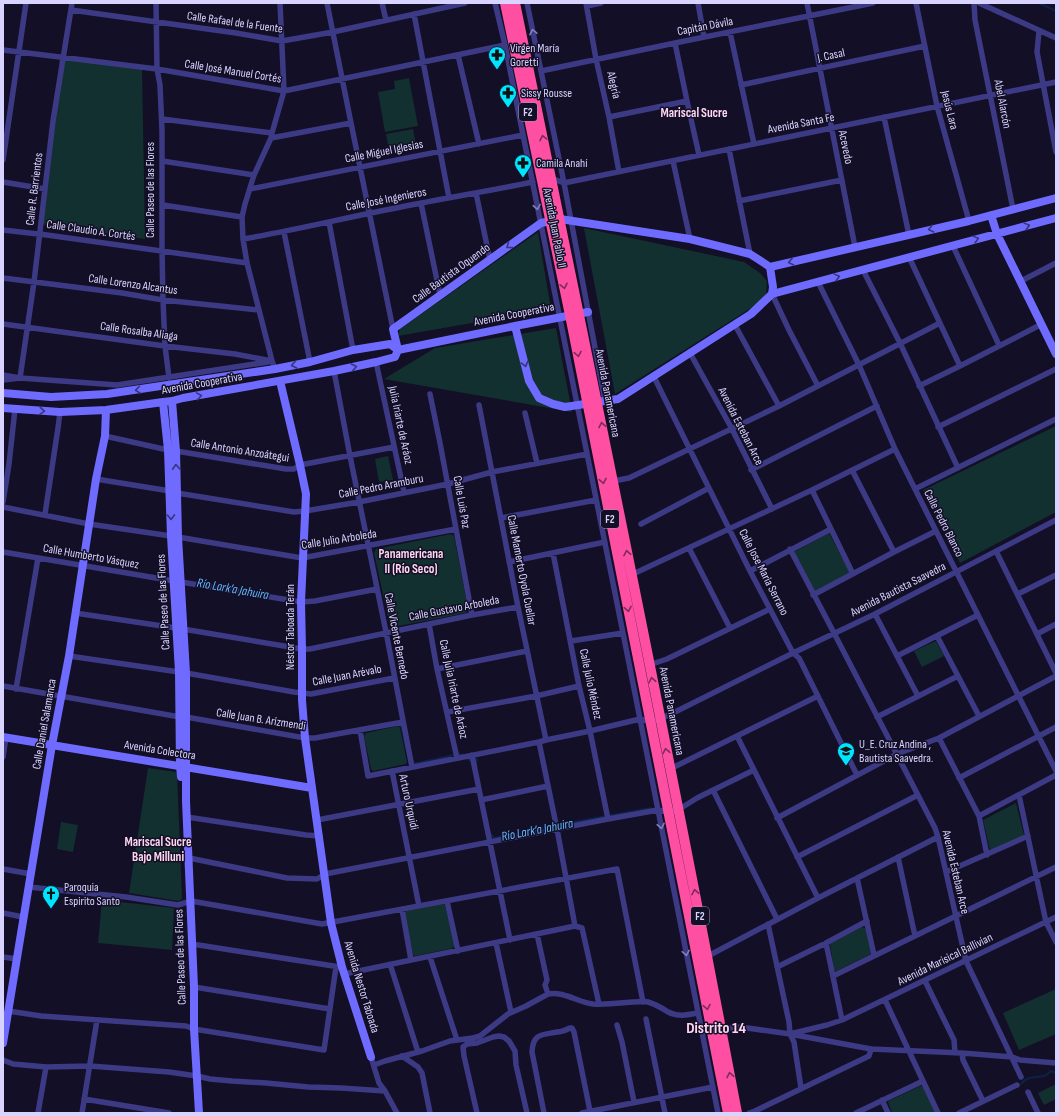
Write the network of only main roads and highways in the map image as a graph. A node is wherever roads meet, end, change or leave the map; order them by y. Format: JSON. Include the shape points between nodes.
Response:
{"nodes":[{"id":1,"x":505,"y":3,"type":"edge"},
{"id":2,"x":515,"y":3,"type":"edge"},
{"id":3,"x":550,"y":221,"type":"junction"},
{"id":4,"x":579,"y":314,"type":"joint"},
{"id":5,"x":597,"y":402,"type":"junction"},
{"id":6,"x":655,"y":720,"type":"junction"},
{"id":7,"x":674,"y":811,"type":"junction"},
{"id":8,"x":728,"y":1113,"type":"edge"},
{"id":9,"x":737,"y":1113,"type":"edge"}],
"edges":[{"from":1,"to":3,"type":"highway","name":"Avenida Juan Pablo II","number":"F2"},
{"from":3,"to":2,"type":"highway","name":"Avenida Juan Pablo II","number":"F2","one_way":true,"via":[[551,178]]},
{"from":3,"to":4,"type":"highway","name":"Avenida Juan Pablo II","number":"F2"},
{"from":4,"to":5,"type":"highway","name":"Avenida Panamericana","number":"F2"},
{"from":5,"to":6,"type":"highway","name":"Avenida Panamericana","number":"F2","one_way":true},
{"from":6,"to":5,"type":"highway","name":"Avenida Panamericana","number":"F2","one_way":true,"via":[[649,665]]},
{"from":6,"to":7,"type":"highway","name":"Avenida Panamericana","number":"F2"},
{"from":7,"to":6,"type":"highway","name":"Avenida Panamericana","number":"F2","one_way":true,"via":[[670,769]]},
{"from":7,"to":8,"type":"highway","name":"Avenida Panamericana","number":"F2","one_way":true},
{"from":9,"to":7,"type":"highway","name":"Avenida Panamericana","number":"F2","one_way":true,"via":[[708,956]]}]}
